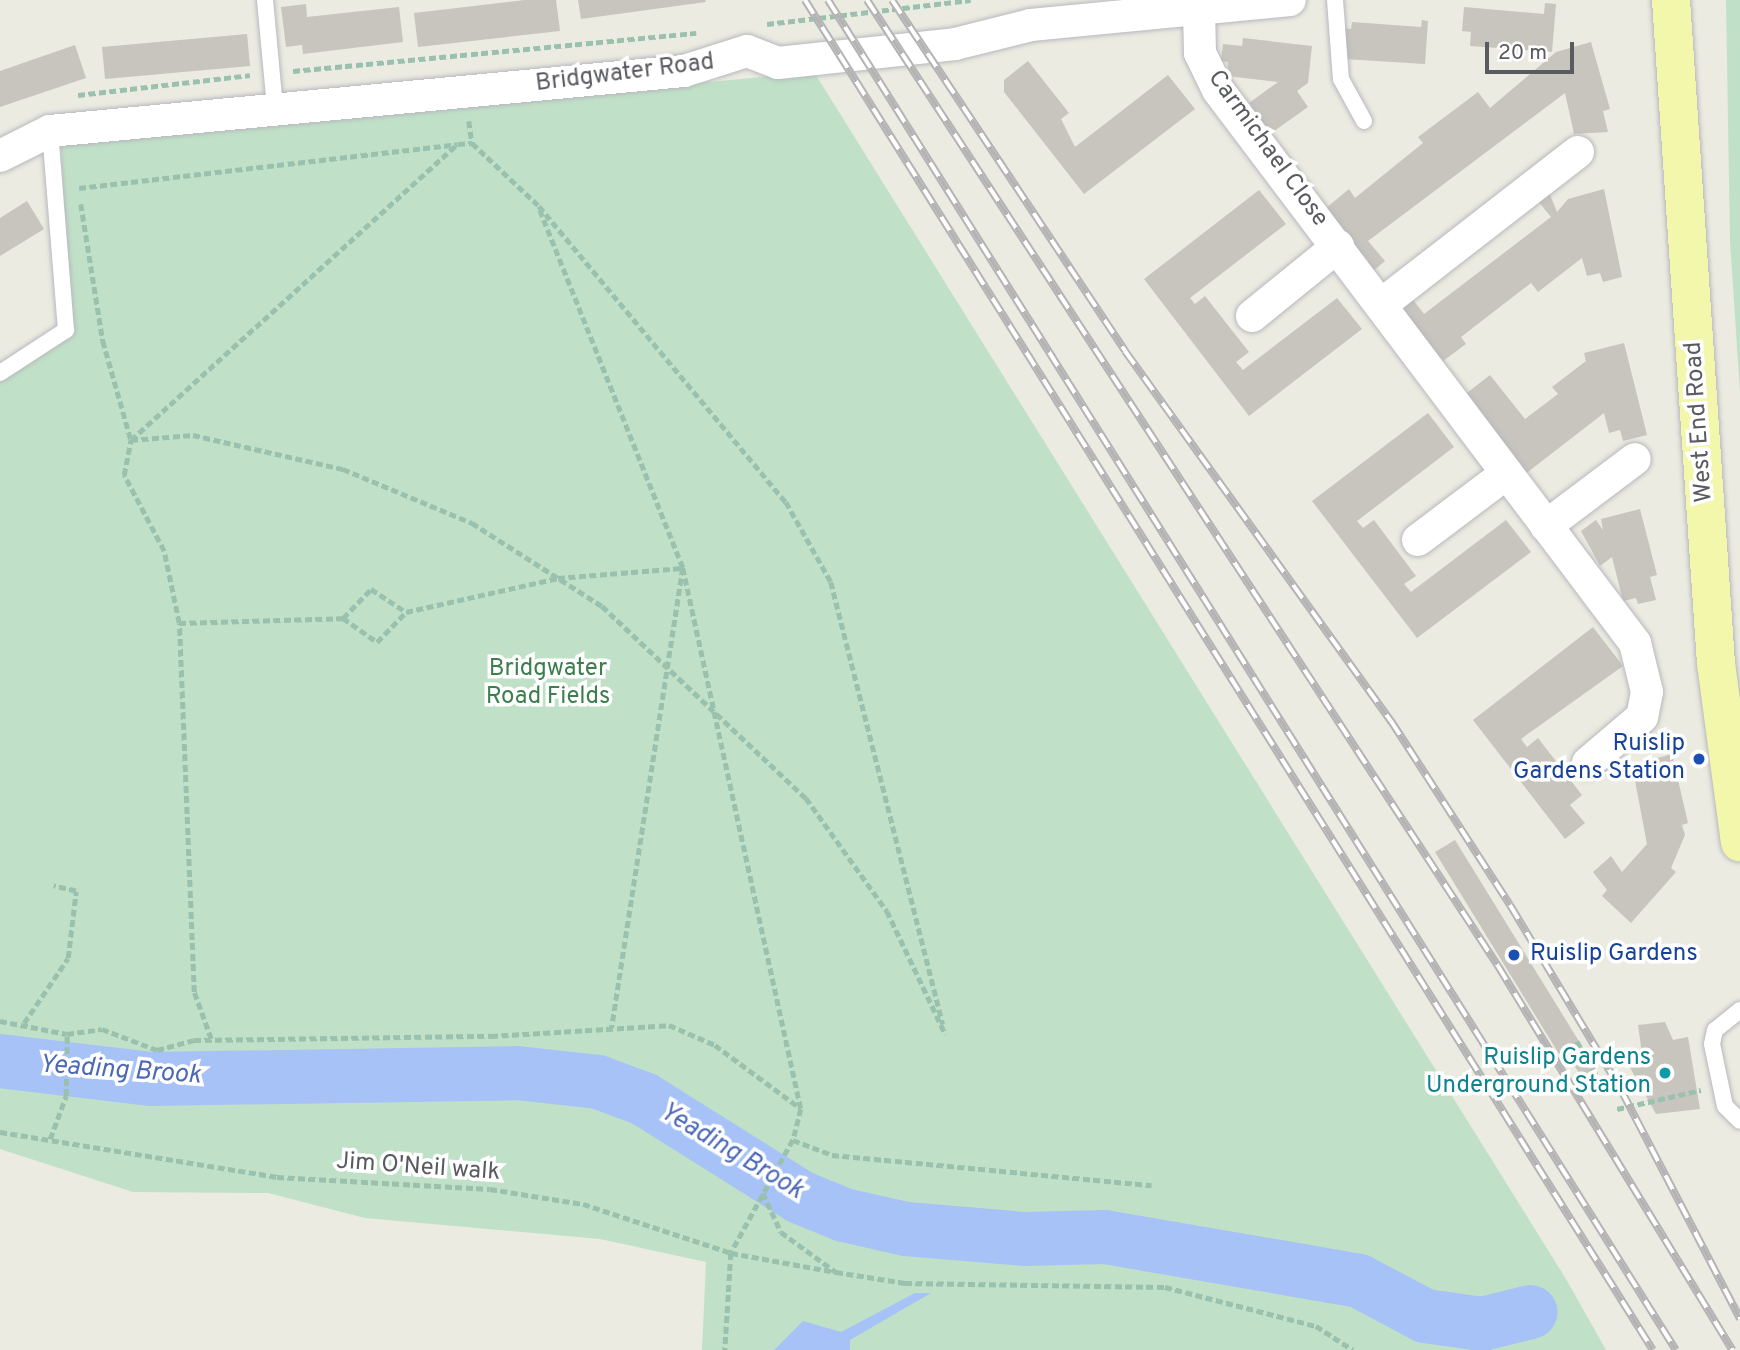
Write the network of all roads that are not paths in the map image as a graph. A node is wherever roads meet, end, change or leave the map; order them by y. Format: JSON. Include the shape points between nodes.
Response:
{"nodes":[{"id":1,"x":265,"y":0,"type":"edge"},
{"id":2,"x":1290,"y":0,"type":"edge"},
{"id":3,"x":1335,"y":0,"type":"edge"},
{"id":4,"x":1671,"y":0,"type":"edge"},
{"id":5,"x":1199,"y":9,"type":"junction"},
{"id":6,"x":275,"y":108,"type":"junction"},
{"id":7,"x":1364,"y":121,"type":"dead end"},
{"id":8,"x":50,"y":131,"type":"junction"},
{"id":9,"x":1578,"y":152,"type":"dead end"},
{"id":10,"x":0,"y":156,"type":"edge"},
{"id":11,"x":1338,"y":246,"type":"junction"},
{"id":12,"x":1382,"y":304,"type":"junction"},
{"id":13,"x":1252,"y":316,"type":"dead end"},
{"id":14,"x":0,"y":373,"type":"edge"},
{"id":15,"x":1635,"y":459,"type":"dead end"},
{"id":16,"x":1507,"y":473,"type":"junction"},
{"id":17,"x":1546,"y":526,"type":"junction"},
{"id":18,"x":1418,"y":540,"type":"dead end"},
{"id":19,"x":1588,"y":763,"type":"dead end"},
{"id":20,"x":1740,"y":842,"type":"edge"},
{"id":21,"x":1740,"y":1010,"type":"edge"},
{"id":22,"x":1740,"y":1121,"type":"edge"}],
"edges":[{"from":1,"to":6,"type":"lane"},
{"from":2,"to":5,"type":"street","name":"Bridgwater Road"},
{"from":3,"to":7,"type":"lane","via":[[1341,79]]},
{"from":4,"to":20,"type":"main road","name":"West End Road","via":[[1716,663]]},
{"from":5,"to":6,"type":"street","name":"Bridgwater Road","via":[[1059,24],[955,44],[778,63],[747,51],[724,63]]},
{"from":5,"to":11,"type":"street","name":"Carmichael Close","via":[[1200,53],[1218,90]]},
{"from":6,"to":8,"type":"street","name":"Bridgwater Road"},
{"from":8,"to":10,"type":"street","name":"Bridgwater Road"},
{"from":8,"to":14,"type":"lane","via":[[66,330]]},
{"from":9,"to":12,"type":"street"},
{"from":11,"to":12,"type":"street","name":"Carmichael Close"},
{"from":11,"to":13,"type":"street","name":"Carmichael Close"},
{"from":12,"to":16,"type":"street","name":"Carmichael Close"},
{"from":15,"to":17,"type":"street"},
{"from":16,"to":17,"type":"street","name":"Carmichael Close"},
{"from":16,"to":18,"type":"street"},
{"from":17,"to":19,"type":"street","name":"Carmichael Close","via":[[1634,643],[1647,692],[1642,717]]},
{"from":21,"to":22,"type":"lane","via":[[1715,1030],[1712,1044],[1725,1105]]}]}
